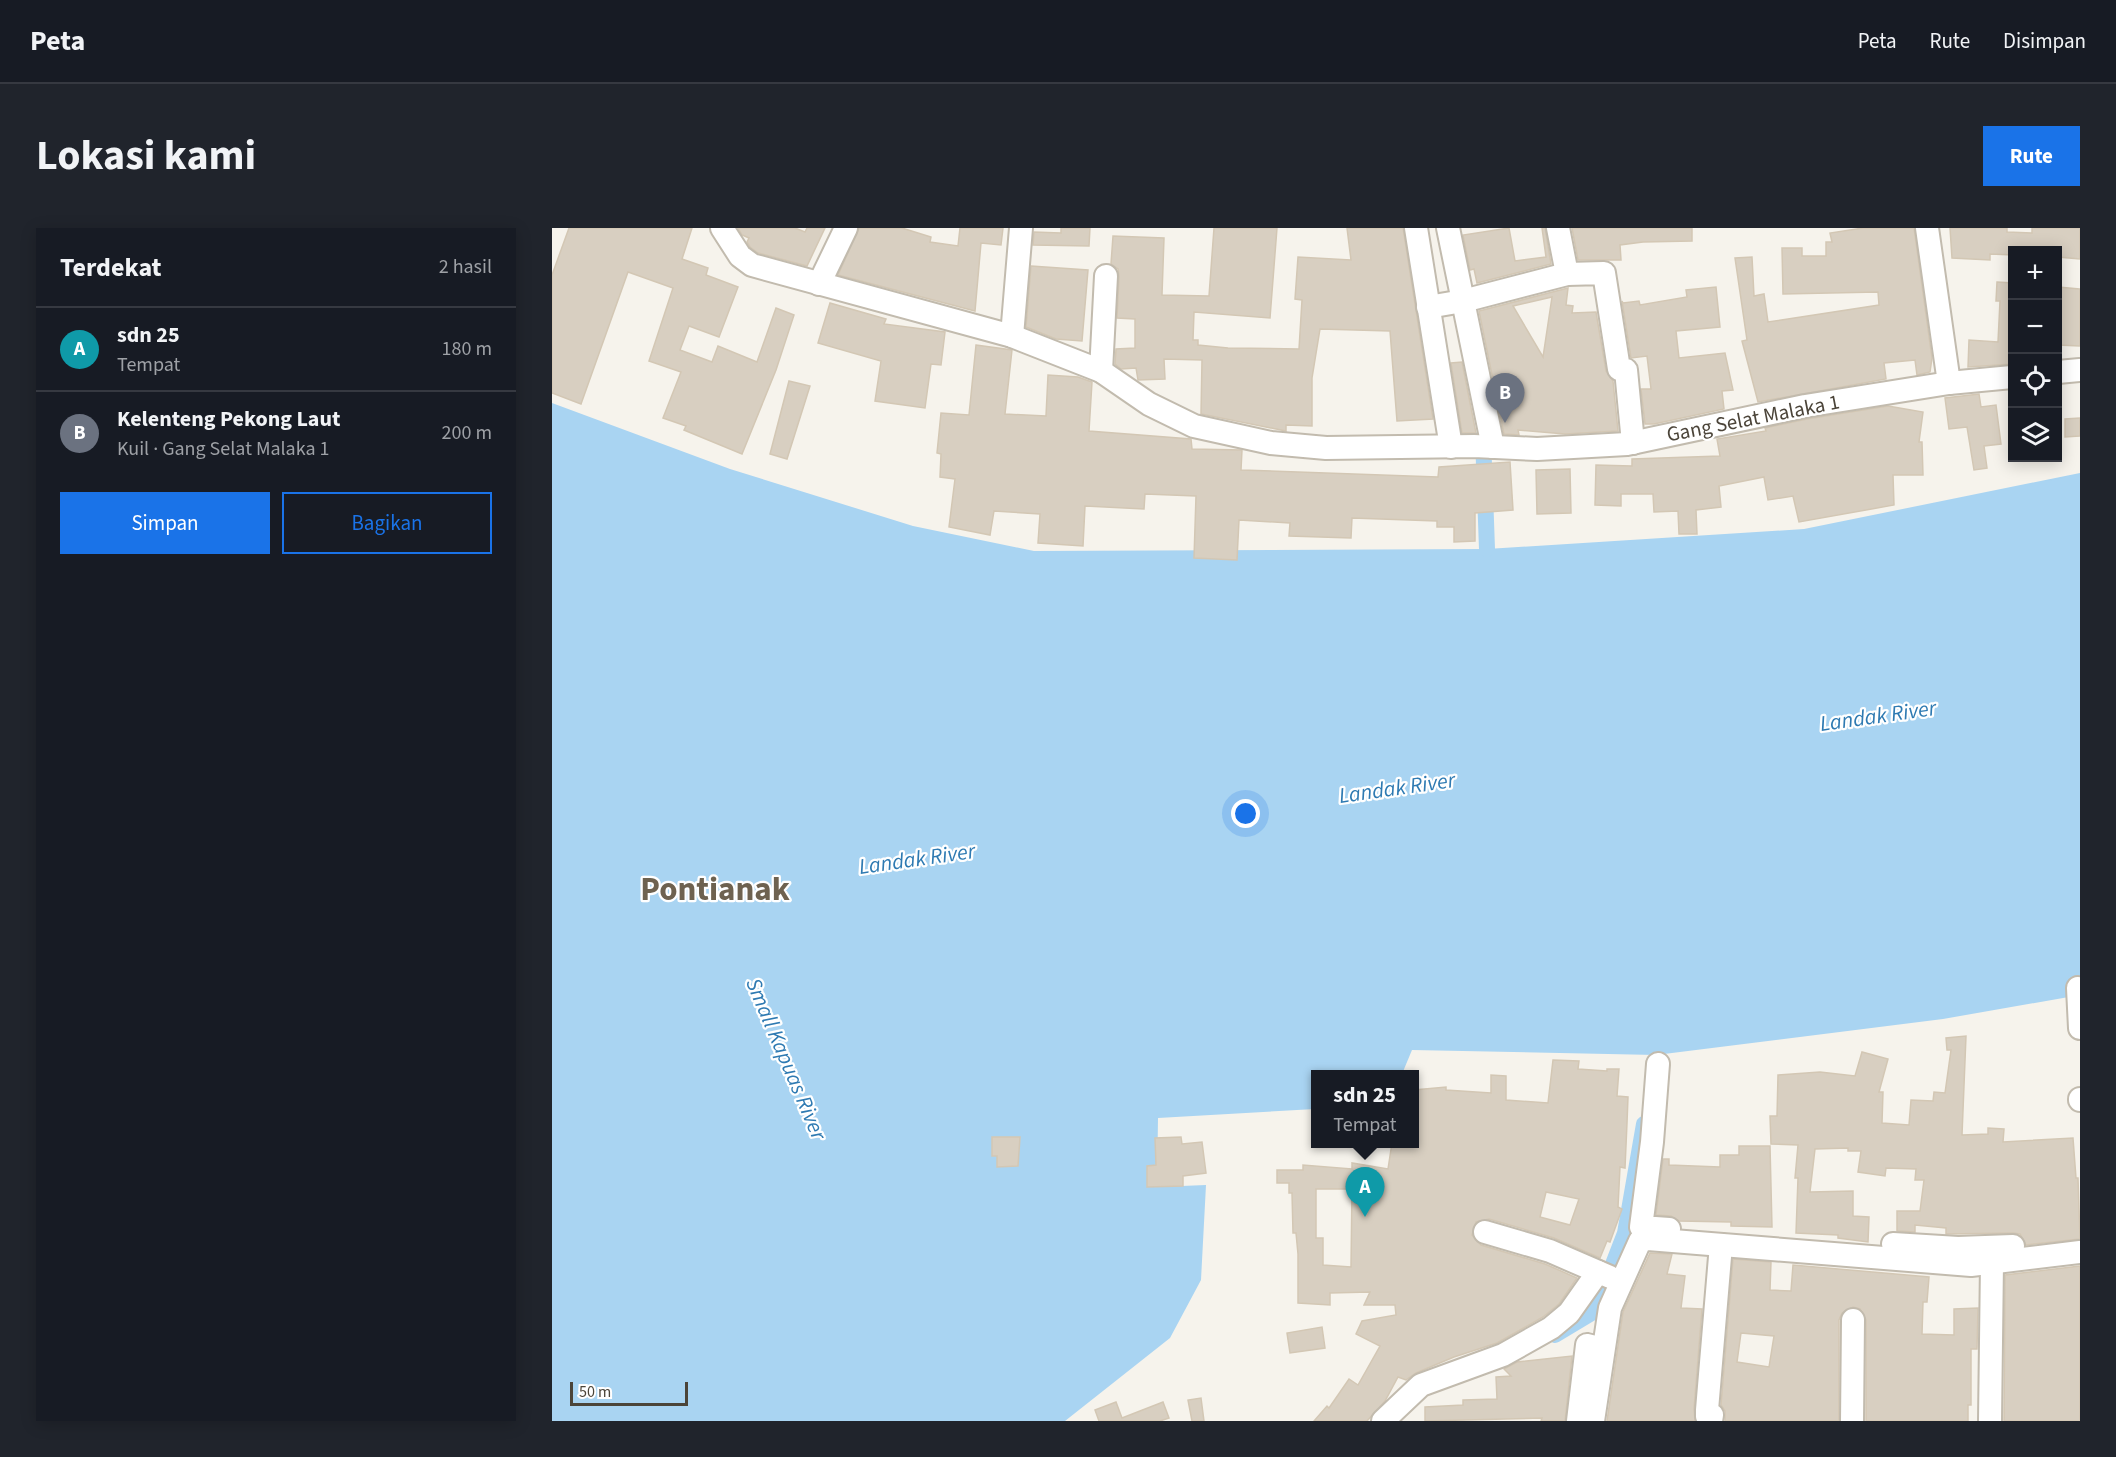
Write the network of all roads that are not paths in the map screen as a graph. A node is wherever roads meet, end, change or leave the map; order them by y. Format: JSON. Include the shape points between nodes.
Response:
{"nodes":[{"id":1,"x":722,"y":228,"type":"edge"},
{"id":2,"x":846,"y":228,"type":"edge"},
{"id":3,"x":1022,"y":228,"type":"edge"},
{"id":4,"x":1416,"y":228,"type":"edge"},
{"id":5,"x":1448,"y":228,"type":"edge"},
{"id":6,"x":1558,"y":228,"type":"edge"},
{"id":7,"x":1927,"y":228,"type":"edge"},
{"id":8,"x":1567,"y":274,"type":"junction"},
{"id":9,"x":1106,"y":276,"type":"dead end"},
{"id":10,"x":819,"y":284,"type":"junction"},
{"id":11,"x":1463,"y":301,"type":"junction"},
{"id":12,"x":1428,"y":307,"type":"junction"},
{"id":13,"x":1012,"y":336,"type":"junction"},
{"id":14,"x":2080,"y":370,"type":"edge"},
{"id":15,"x":1101,"y":371,"type":"junction"},
{"id":16,"x":2062,"y":372,"type":"edge"},
{"id":17,"x":2008,"y":377,"type":"edge"},
{"id":18,"x":1949,"y":383,"type":"junction"},
{"id":19,"x":1633,"y":442,"type":"junction"},
{"id":20,"x":1483,"y":446,"type":"junction"},
{"id":21,"x":1450,"y":447,"type":"junction"},
{"id":22,"x":2078,"y":988,"type":"dead end"},
{"id":23,"x":2080,"y":1028,"type":"edge"},
{"id":24,"x":1658,"y":1064,"type":"dead end"},
{"id":25,"x":1485,"y":1232,"type":"dead end"},
{"id":26,"x":1640,"y":1234,"type":"junction"},
{"id":27,"x":2080,"y":1238,"type":"edge"},
{"id":28,"x":1784,"y":1244,"type":"junction"},
{"id":29,"x":1721,"y":1245,"type":"junction"},
{"id":30,"x":2057,"y":1248,"type":"junction"},
{"id":31,"x":1881,"y":1251,"type":"junction"},
{"id":32,"x":2080,"y":1252,"type":"edge"},
{"id":33,"x":1987,"y":1263,"type":"junction"},
{"id":34,"x":1598,"y":1272,"type":"junction"},
{"id":35,"x":1622,"y":1283,"type":"junction"},
{"id":36,"x":1853,"y":1320,"type":"dead end"},
{"id":37,"x":1595,"y":1347,"type":"junction"},
{"id":38,"x":1383,"y":1421,"type":"edge"},
{"id":39,"x":1578,"y":1421,"type":"edge"},
{"id":40,"x":1593,"y":1421,"type":"edge"},
{"id":41,"x":1711,"y":1421,"type":"edge"},
{"id":42,"x":1852,"y":1421,"type":"edge"},
{"id":43,"x":1977,"y":1421,"type":"edge"},
{"id":44,"x":1990,"y":1421,"type":"edge"}],
"edges":[{"from":1,"to":10,"type":"street","name":"Gang Selat Malaka 1","via":[[740,256],[752,265]]},
{"from":2,"to":10,"type":"street"},
{"from":3,"to":13,"type":"street"},
{"from":4,"to":12,"type":"street"},
{"from":5,"to":11,"type":"street"},
{"from":6,"to":8,"type":"street"},
{"from":7,"to":18,"type":"street"},
{"from":8,"to":11,"type":"street"},
{"from":8,"to":19,"type":"street","via":[[1604,273],[1619,369],[1626,370]]},
{"from":9,"to":15,"type":"street"},
{"from":10,"to":13,"type":"street","name":"Gang Selat Malaka 1"},
{"from":11,"to":12,"type":"street"},
{"from":11,"to":20,"type":"street"},
{"from":12,"to":21,"type":"street"},
{"from":13,"to":15,"type":"street","name":"Gang Selat Malaka 1"},
{"from":14,"to":16,"type":"street"},
{"from":15,"to":21,"type":"street","name":"Gang Selat Malaka 1","via":[[1149,405],[1218,433],[1326,448]]},
{"from":17,"to":18,"type":"street","name":"Gang Selat Malaka 1"},
{"from":18,"to":19,"type":"street","name":"Gang Selat Malaka 1","via":[[1760,414]]},
{"from":19,"to":20,"type":"street","name":"Gang Selat Malaka 1","via":[[1582,448]]},
{"from":20,"to":21,"type":"street","name":"Gang Selat Malaka 1"},
{"from":22,"to":23,"type":"street"},
{"from":24,"to":26,"type":"street"},
{"from":25,"to":34,"type":"street","via":[[1550,1251]]},
{"from":26,"to":28,"type":"street"},
{"from":26,"to":29,"type":"street","via":[[1648,1239]]},
{"from":26,"to":35,"type":"street"},
{"from":27,"to":30,"type":"street"},
{"from":28,"to":29,"type":"street"},
{"from":28,"to":31,"type":"street"},
{"from":29,"to":41,"type":"street","via":[[1707,1410]]},
{"from":30,"to":31,"type":"street"},
{"from":30,"to":32,"type":"street"},
{"from":30,"to":33,"type":"street"},
{"from":31,"to":33,"type":"street"},
{"from":33,"to":43,"type":"street"},
{"from":33,"to":44,"type":"street"},
{"from":34,"to":35,"type":"street"},
{"from":34,"to":38,"type":"street","via":[[1554,1336],[1421,1385]]},
{"from":35,"to":37,"type":"street"},
{"from":36,"to":42,"type":"street"},
{"from":37,"to":39,"type":"street"},
{"from":37,"to":40,"type":"street"}]}
